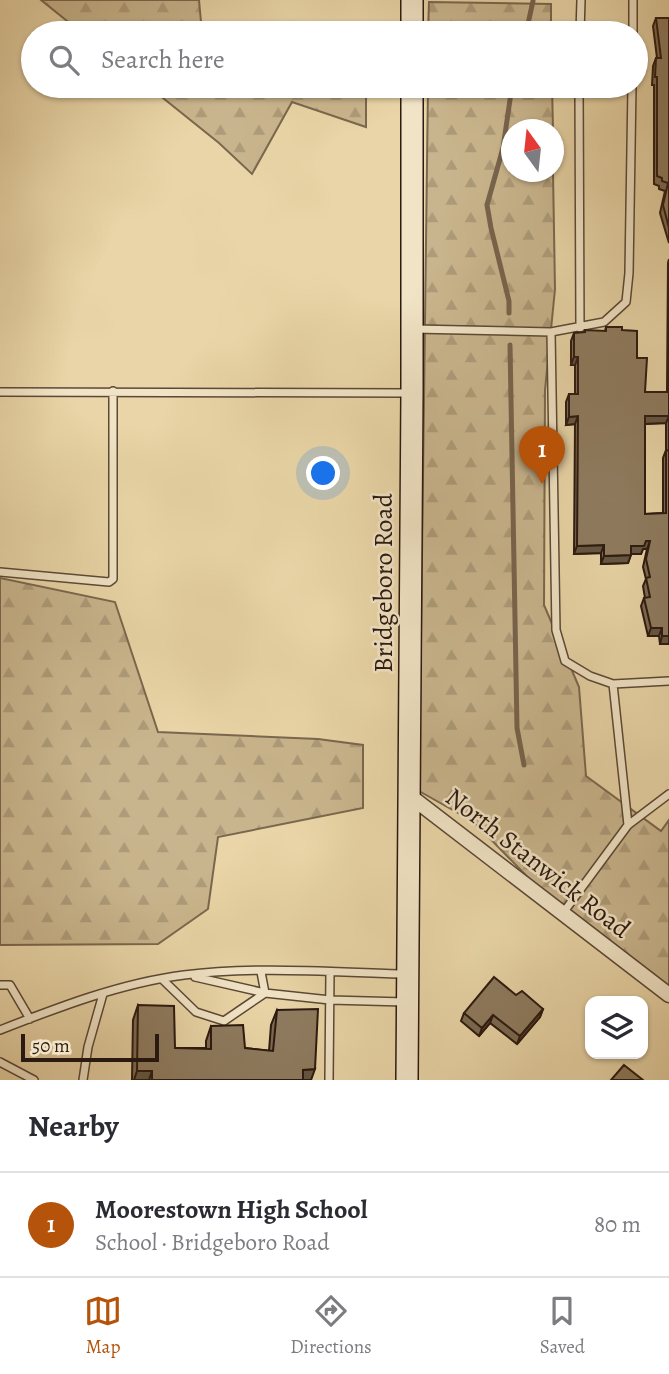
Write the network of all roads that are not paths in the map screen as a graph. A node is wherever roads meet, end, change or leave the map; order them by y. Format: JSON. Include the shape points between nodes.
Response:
{"nodes":[{"id":1,"x":412,"y":0,"type":"edge"},
{"id":2,"x":581,"y":0,"type":"edge"},
{"id":3,"x":634,"y":0,"type":"edge"},
{"id":4,"x":412,"y":21,"type":"edge"},
{"id":5,"x":580,"y":21,"type":"edge"},
{"id":6,"x":633,"y":21,"type":"edge"},
{"id":7,"x":412,"y":98,"type":"edge"},
{"id":8,"x":579,"y":98,"type":"edge"},
{"id":9,"x":632,"y":98,"type":"edge"},
{"id":10,"x":580,"y":327,"type":"junction"},
{"id":11,"x":413,"y":329,"type":"junction"},
{"id":12,"x":551,"y":332,"type":"junction"},
{"id":13,"x":113,"y":391,"type":"junction"},
{"id":14,"x":0,"y":392,"type":"edge"},
{"id":15,"x":412,"y":393,"type":"junction"},
{"id":16,"x":0,"y":572,"type":"edge"},
{"id":17,"x":669,"y":681,"type":"edge"},
{"id":18,"x":613,"y":684,"type":"junction"},
{"id":19,"x":669,"y":794,"type":"edge"},
{"id":20,"x":410,"y":796,"type":"junction"},
{"id":21,"x":628,"y":825,"type":"junction"},
{"id":22,"x":563,"y":913,"type":"junction"},
{"id":23,"x":261,"y":972,"type":"junction"},
{"id":24,"x":330,"y":972,"type":"junction"},
{"id":25,"x":408,"y":974,"type":"junction"},
{"id":26,"x":184,"y":975,"type":"junction"},
{"id":27,"x":162,"y":979,"type":"junction"},
{"id":28,"x":0,"y":985,"type":"edge"},
{"id":29,"x":265,"y":993,"type":"junction"},
{"id":30,"x":103,"y":994,"type":"junction"},
{"id":31,"x":669,"y":995,"type":"edge"},
{"id":32,"x":330,"y":1000,"type":"junction"},
{"id":33,"x":407,"y":1002,"type":"junction"},
{"id":34,"x":30,"y":1019,"type":"junction"},
{"id":35,"x":0,"y":1030,"type":"edge"},
{"id":36,"x":0,"y":1062,"type":"edge"},
{"id":37,"x":34,"y":1080,"type":"edge"},
{"id":38,"x":83,"y":1080,"type":"edge"},
{"id":39,"x":329,"y":1080,"type":"edge"},
{"id":40,"x":407,"y":1080,"type":"edge"}],
"edges":[{"from":1,"to":4,"type":"main road"},
{"from":2,"to":5,"type":"lane"},
{"from":3,"to":6,"type":"lane"},
{"from":7,"to":11,"type":"main road","name":"Bridgeboro Road"},
{"from":8,"to":10,"type":"lane"},
{"from":9,"to":10,"type":"lane","via":[[626,302],[604,322]]},
{"from":10,"to":12,"type":"lane"},
{"from":11,"to":12,"type":"lane"},
{"from":11,"to":15,"type":"main road","name":"Bridgeboro Road"},
{"from":12,"to":18,"type":"lane","via":[[556,630],[565,662]]},
{"from":13,"to":14,"type":"lane"},
{"from":13,"to":15,"type":"lane"},
{"from":13,"to":16,"type":"lane","via":[[113,579]]},
{"from":15,"to":20,"type":"main road","name":"Bridgeboro Road"},
{"from":17,"to":18,"type":"lane"},
{"from":18,"to":21,"type":"lane"},
{"from":19,"to":21,"type":"lane"},
{"from":20,"to":22,"type":"street","name":"North Stanwick Road"},
{"from":20,"to":25,"type":"main road","name":"Bridgeboro Road"},
{"from":21,"to":22,"type":"lane"},
{"from":22,"to":31,"type":"street","name":"North Stanwick Road"},
{"from":23,"to":24,"type":"lane"},
{"from":23,"to":26,"type":"lane"},
{"from":23,"to":29,"type":"lane"},
{"from":24,"to":25,"type":"lane"},
{"from":24,"to":32,"type":"lane"},
{"from":25,"to":33,"type":"main road","name":"Bridgeboro Road"},
{"from":26,"to":27,"type":"lane"},
{"from":26,"to":29,"type":"lane"},
{"from":27,"to":29,"type":"lane","via":[[196,1012],[224,1021]]},
{"from":27,"to":30,"type":"lane"},
{"from":28,"to":34,"type":"lane","via":[[10,985]]},
{"from":29,"to":32,"type":"lane"},
{"from":30,"to":34,"type":"lane"},
{"from":30,"to":38,"type":"lane"},
{"from":32,"to":33,"type":"lane"},
{"from":32,"to":39,"type":"lane"},
{"from":33,"to":40,"type":"main road","name":"Bridgeboro Road"},
{"from":34,"to":35,"type":"lane"},
{"from":36,"to":37,"type":"lane"}]}
